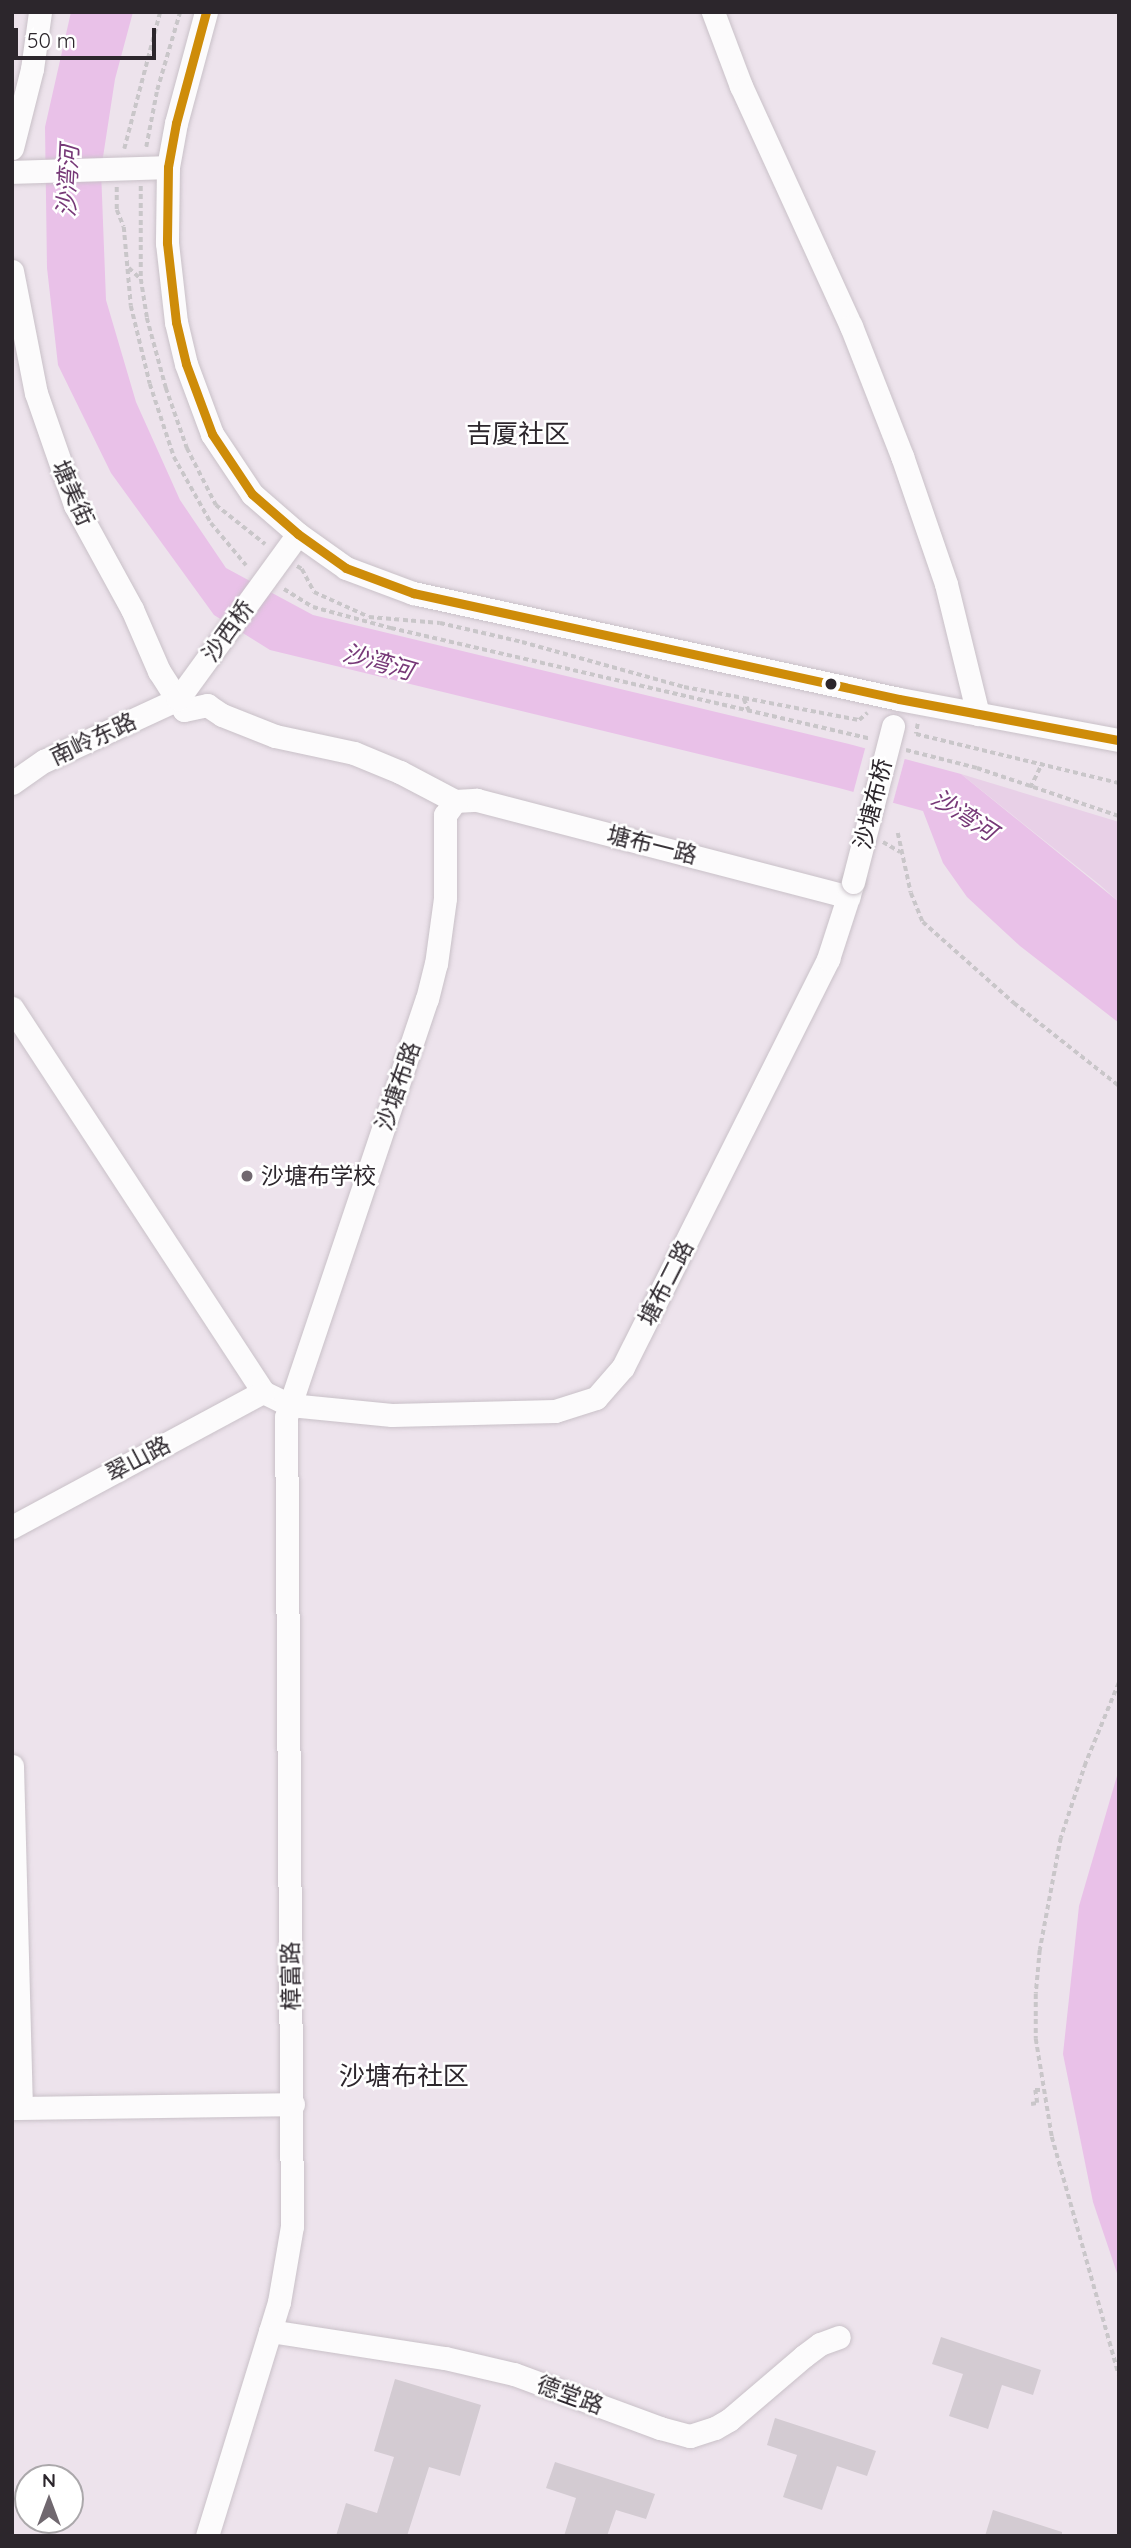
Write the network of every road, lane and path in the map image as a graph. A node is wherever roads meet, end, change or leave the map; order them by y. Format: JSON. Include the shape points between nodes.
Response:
{"nodes":[{"id":1,"x":40,"y":12,"type":"edge"},
{"id":2,"x":160,"y":12,"type":"edge"},
{"id":3,"x":180,"y":12,"type":"edge"},
{"id":4,"x":206,"y":12,"type":"edge"},
{"id":5,"x":713,"y":12,"type":"edge"},
{"id":6,"x":12,"y":148,"type":"edge"},
{"id":7,"x":119,"y":165,"type":"junction"},
{"id":8,"x":168,"y":167,"type":"junction"},
{"id":9,"x":142,"y":168,"type":"junction"},
{"id":10,"x":17,"y":172,"type":"edge"},
{"id":11,"x":128,"y":267,"type":"junction"},
{"id":12,"x":12,"y":271,"type":"edge"},
{"id":13,"x":141,"y":279,"type":"junction"},
{"id":14,"x":298,"y":534,"type":"junction"},
{"id":15,"x":280,"y":559,"type":"junction"},
{"id":16,"x":246,"y":565,"type":"dead end"},
{"id":17,"x":282,"y":587,"type":"dead end"},
{"id":18,"x":744,"y":698,"type":"junction"},
{"id":19,"x":178,"y":699,"type":"junction"},
{"id":20,"x":750,"y":713,"type":"junction"},
{"id":21,"x":978,"y":714,"type":"junction"},
{"id":22,"x":891,"y":720,"type":"junction"},
{"id":23,"x":1119,"y":740,"type":"edge"},
{"id":24,"x":904,"y":749,"type":"dead end"},
{"id":25,"x":1042,"y":763,"type":"junction"},
{"id":26,"x":12,"y":783,"type":"edge"},
{"id":27,"x":1119,"y":783,"type":"edge"},
{"id":28,"x":1030,"y":788,"type":"junction"},
{"id":29,"x":455,"y":802,"type":"junction"},
{"id":30,"x":1119,"y":816,"type":"edge"},
{"id":31,"x":898,"y":833,"type":"dead end"},
{"id":32,"x":851,"y":889,"type":"junction"},
{"id":33,"x":12,"y":1008,"type":"edge"},
{"id":34,"x":1119,"y":1086,"type":"edge"},
{"id":35,"x":263,"y":1392,"type":"junction"},
{"id":36,"x":290,"y":1405,"type":"junction"},
{"id":37,"x":12,"y":1527,"type":"edge"},
{"id":38,"x":1119,"y":1683,"type":"edge"},
{"id":39,"x":12,"y":1766,"type":"edge"},
{"id":40,"x":1043,"y":2090,"type":"junction"},
{"id":41,"x":293,"y":2104,"type":"junction"},
{"id":42,"x":1031,"y":2104,"type":"dead end"},
{"id":43,"x":17,"y":2108,"type":"edge"},
{"id":44,"x":270,"y":2331,"type":"junction"},
{"id":45,"x":839,"y":2337,"type":"dead end"},
{"id":46,"x":1119,"y":2375,"type":"edge"},
{"id":47,"x":206,"y":2536,"type":"edge"}],
"edges":[{"from":1,"to":6,"type":"street","via":[[32,69]]},
{"from":2,"to":7,"type":"path"},
{"from":3,"to":9,"type":"path"},
{"from":4,"to":8,"type":"street"},
{"from":5,"to":21,"type":"street","via":[[741,86],[851,326],[902,456],[946,584]]},
{"from":7,"to":9,"type":"street"},
{"from":7,"to":10,"type":"street"},
{"from":7,"to":11,"type":"path","via":[[117,209],[124,227]]},
{"from":8,"to":9,"type":"street"},
{"from":8,"to":14,"type":"street","via":[[170,280],[197,398],[212,434],[252,494]]},
{"from":9,"to":13,"type":"path"},
{"from":11,"to":13,"type":"path"},
{"from":11,"to":16,"type":"path","via":[[131,306],[174,457],[211,523]]},
{"from":12,"to":19,"type":"street","name":"塘美街","via":[[36,393],[75,505],[132,609],[159,671]]},
{"from":13,"to":15,"type":"path","via":[[147,318],[187,448],[216,505]]},
{"from":14,"to":15,"type":"street","name":"沙西桥"},
{"from":14,"to":22,"type":"street","via":[[345,568],[413,593]]},
{"from":15,"to":18,"type":"path","via":[[302,569],[314,592],[369,617],[440,623],[684,687]]},
{"from":15,"to":19,"type":"street","name":"沙西桥"},
{"from":17,"to":20,"type":"path","via":[[326,611]]},
{"from":18,"to":20,"type":"path"},
{"from":18,"to":22,"type":"path","via":[[859,720],[873,709]]},
{"from":19,"to":26,"type":"street","name":"南岭东路","via":[[44,761]]},
{"from":19,"to":29,"type":"street","via":[[184,710],[207,705],[275,736],[354,753]]},
{"from":20,"to":22,"type":"path"},
{"from":21,"to":22,"type":"street"},
{"from":21,"to":23,"type":"street"},
{"from":22,"to":25,"type":"path","via":[[918,721],[916,734]]},
{"from":22,"to":32,"type":"street","name":"沙塘布桥","bridge":true},
{"from":24,"to":28,"type":"path"},
{"from":25,"to":27,"type":"path"},
{"from":25,"to":28,"type":"path"},
{"from":28,"to":30,"type":"path"},
{"from":29,"to":32,"type":"street","name":"塘布一路","via":[[477,800]]},
{"from":29,"to":36,"type":"street","name":"沙塘布路","via":[[445,815],[445,898],[427,999]]},
{"from":31,"to":34,"type":"path","via":[[911,893],[923,922],[1013,1003]]},
{"from":32,"to":36,"type":"street","name":"塘布二路","via":[[828,959],[657,1302],[623,1367],[596,1398],[555,1411],[496,1415],[392,1415]]},
{"from":33,"to":35,"type":"street"},
{"from":35,"to":36,"type":"street"},
{"from":35,"to":37,"type":"street","name":"翠山路"},
{"from":36,"to":41,"type":"street","name":"樟富路","via":[[284,1442]]},
{"from":38,"to":40,"type":"path","via":[[1086,1763],[1061,1838],[1049,1893],[1036,1994]]},
{"from":39,"to":43,"type":"street"},
{"from":40,"to":42,"type":"path","via":[[1035,2090],[1037,2103]]},
{"from":40,"to":46,"type":"path"},
{"from":41,"to":43,"type":"street"},
{"from":41,"to":44,"type":"street","name":"樟富路","via":[[292,2226]]},
{"from":44,"to":45,"type":"street","name":"德堂路","via":[[445,2358],[514,2374],[690,2436],[729,2420],[804,2356]]},
{"from":44,"to":47,"type":"street","name":"樟富路"}]}
